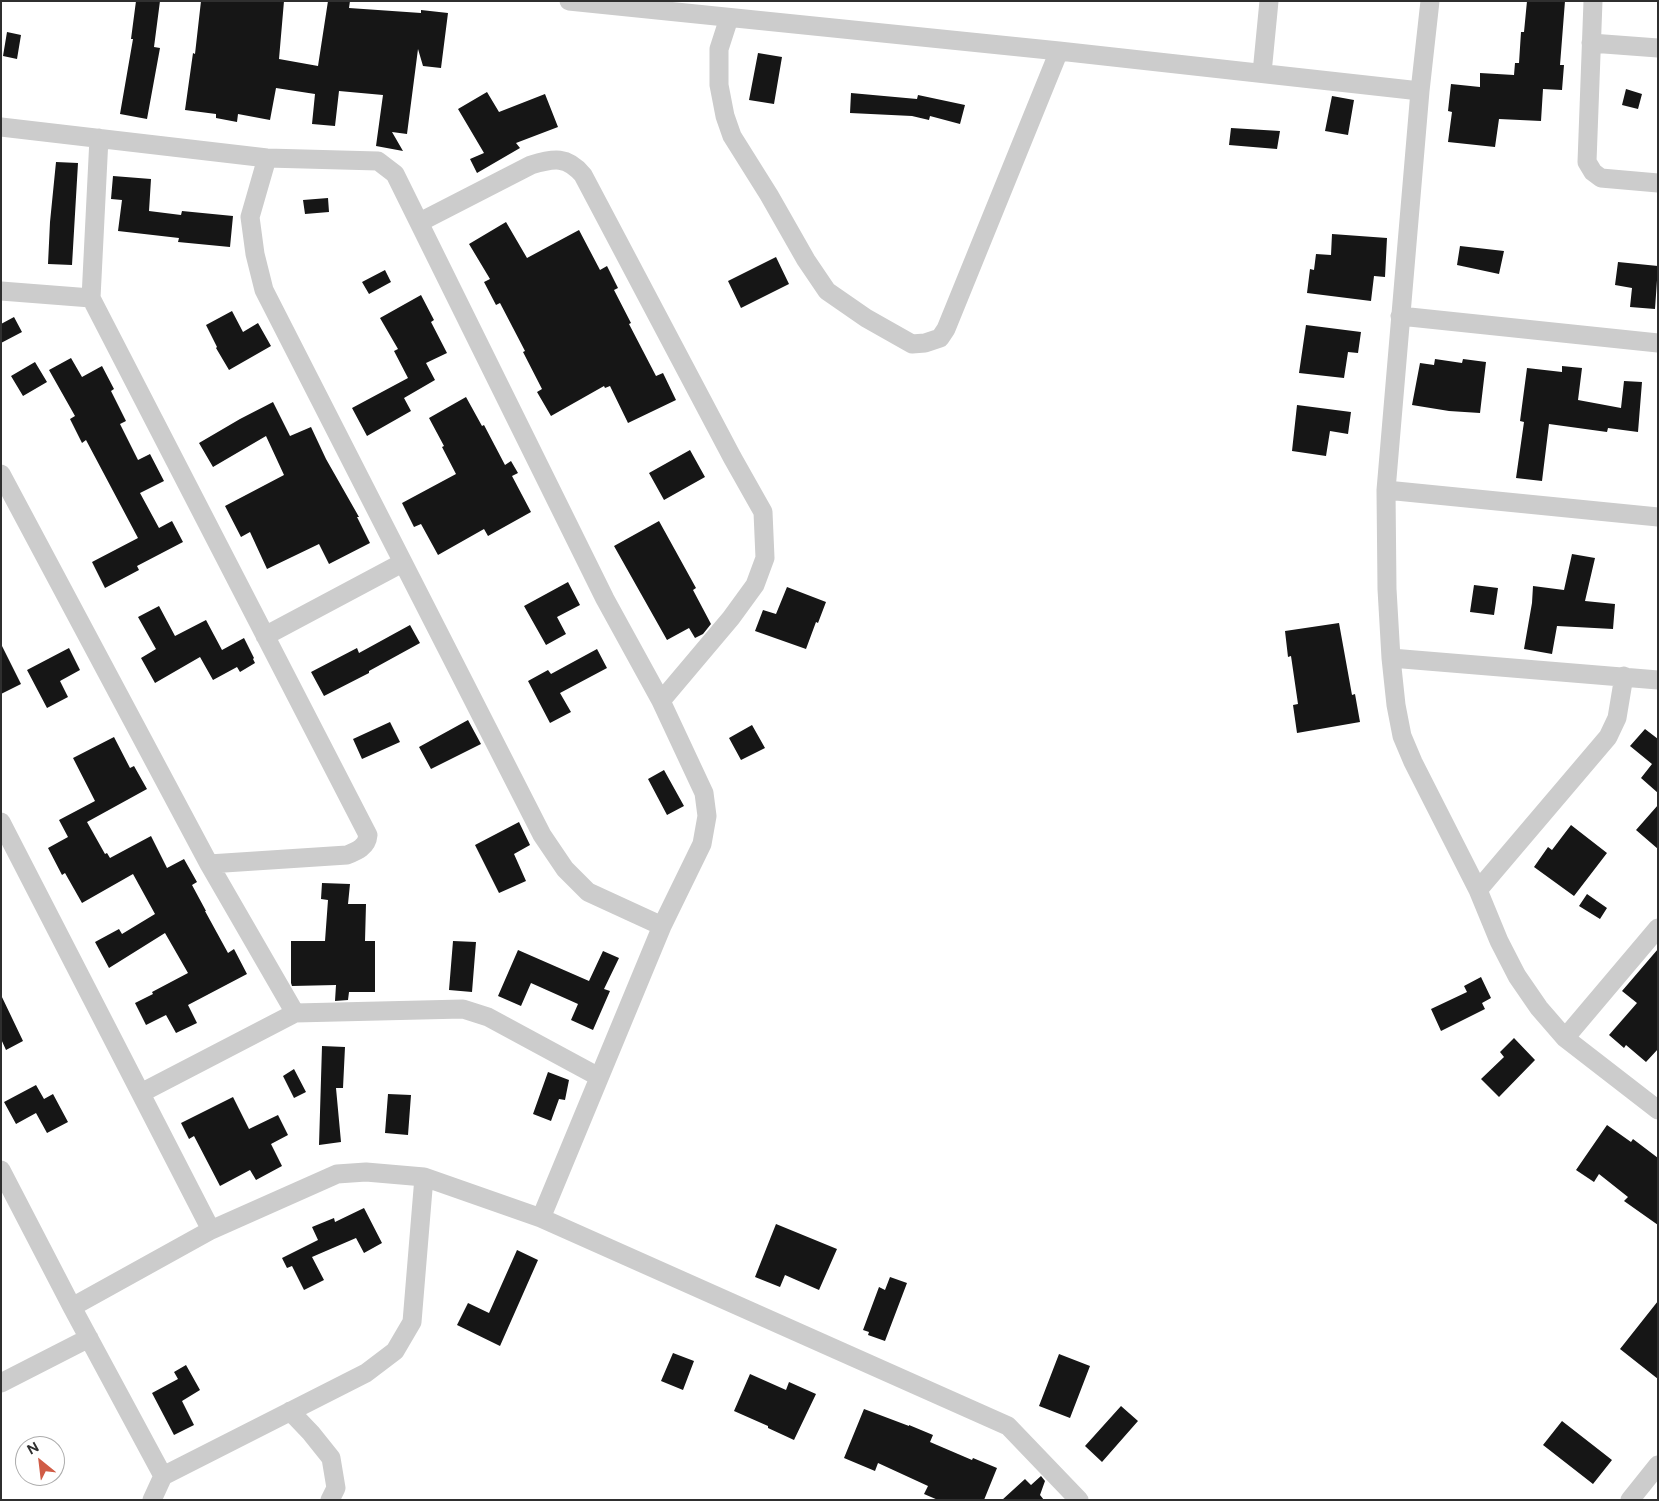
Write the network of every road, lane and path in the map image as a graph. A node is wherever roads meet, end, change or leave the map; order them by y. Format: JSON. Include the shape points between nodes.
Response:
{"nodes":[{"id":1,"x":569,"y":1,"type":"edge"},
{"id":2,"x":1269,"y":1,"type":"edge"},
{"id":3,"x":1430,"y":1,"type":"edge"},
{"id":4,"x":1593,"y":1,"type":"edge"},
{"id":5,"x":729,"y":18,"type":"junction"},
{"id":6,"x":1590,"y":43,"type":"junction"},
{"id":7,"x":1658,"y":48,"type":"edge"},
{"id":8,"x":1060,"y":51,"type":"junction"},
{"id":9,"x":1262,"y":73,"type":"junction"},
{"id":10,"x":1420,"y":91,"type":"junction"},
{"id":11,"x":1,"y":127,"type":"edge"},
{"id":12,"x":99,"y":138,"type":"junction"},
{"id":13,"x":267,"y":158,"type":"junction"},
{"id":14,"x":1658,"y":183,"type":"edge"},
{"id":15,"x":420,"y":222,"type":"junction"},
{"id":16,"x":1,"y":291,"type":"edge"},
{"id":17,"x":91,"y":298,"type":"junction"},
{"id":18,"x":1400,"y":316,"type":"junction"},
{"id":19,"x":1658,"y":343,"type":"edge"},
{"id":20,"x":1,"y":474,"type":"edge"},
{"id":21,"x":1386,"y":490,"type":"junction"},
{"id":22,"x":1658,"y":517,"type":"edge"},
{"id":23,"x":402,"y":563,"type":"junction"},
{"id":24,"x":265,"y":636,"type":"junction"},
{"id":25,"x":1391,"y":658,"type":"junction"},
{"id":26,"x":1624,"y":676,"type":"junction"},
{"id":27,"x":1658,"y":680,"type":"edge"},
{"id":28,"x":661,"y":701,"type":"junction"},
{"id":29,"x":1,"y":822,"type":"edge"},
{"id":30,"x":209,"y":864,"type":"junction"},
{"id":31,"x":1478,"y":890,"type":"junction"},
{"id":32,"x":662,"y":926,"type":"junction"},
{"id":33,"x":1658,"y":928,"type":"edge"},
{"id":34,"x":295,"y":1013,"type":"junction"},
{"id":35,"x":1565,"y":1038,"type":"junction"},
{"id":36,"x":599,"y":1077,"type":"junction"},
{"id":37,"x":140,"y":1093,"type":"junction"},
{"id":38,"x":1658,"y":1110,"type":"edge"},
{"id":39,"x":1,"y":1170,"type":"edge"},
{"id":40,"x":424,"y":1177,"type":"junction"},
{"id":41,"x":540,"y":1218,"type":"junction"},
{"id":42,"x":211,"y":1230,"type":"junction"},
{"id":43,"x":72,"y":1307,"type":"junction"},
{"id":44,"x":89,"y":1338,"type":"junction"},
{"id":45,"x":1,"y":1383,"type":"edge"},
{"id":46,"x":290,"y":1411,"type":"junction"},
{"id":47,"x":1658,"y":1465,"type":"edge"},
{"id":48,"x":163,"y":1476,"type":"junction"},
{"id":49,"x":152,"y":1500,"type":"edge"},
{"id":50,"x":330,"y":1500,"type":"edge"},
{"id":51,"x":1079,"y":1500,"type":"edge"},
{"id":52,"x":1630,"y":1500,"type":"edge"}],
"edges":[{"from":1,"to":5,"type":"street"},
{"from":2,"to":9,"type":"street"},
{"from":3,"to":10,"type":"street"},
{"from":4,"to":6,"type":"street"},
{"from":5,"to":8,"type":"street"},
{"from":5,"to":8,"type":"street","via":[[719,49],[719,85],[732,136],[827,291],[912,344],[940,338],[946,329]]},
{"from":6,"to":7,"type":"street"},
{"from":6,"to":14,"type":"street","via":[[1587,162],[1601,178]]},
{"from":8,"to":9,"type":"street"},
{"from":9,"to":10,"type":"street"},
{"from":10,"to":18,"type":"street"},
{"from":11,"to":12,"type":"street"},
{"from":12,"to":13,"type":"street"},
{"from":12,"to":17,"type":"street"},
{"from":13,"to":15,"type":"street","via":[[378,161],[394,174]]},
{"from":13,"to":23,"type":"street","via":[[250,217],[254,254],[264,290]]},
{"from":15,"to":28,"type":"street","via":[[605,600]]},
{"from":15,"to":28,"type":"street","via":[[532,165],[551,159],[575,166],[583,175],[763,512],[765,558],[755,585]]},
{"from":16,"to":17,"type":"street"},
{"from":17,"to":24,"type":"street"},
{"from":18,"to":19,"type":"street"},
{"from":18,"to":21,"type":"street"},
{"from":20,"to":30,"type":"street"},
{"from":21,"to":22,"type":"street"},
{"from":21,"to":25,"type":"street"},
{"from":23,"to":24,"type":"street"},
{"from":23,"to":32,"type":"street","via":[[542,836],[565,869],[588,892]]},
{"from":24,"to":30,"type":"street","via":[[368,835],[360,850],[347,855]]},
{"from":25,"to":26,"type":"street"},
{"from":25,"to":31,"type":"street","via":[[1402,736],[1412,762]]},
{"from":26,"to":27,"type":"street"},
{"from":26,"to":31,"type":"street","via":[[1617,718],[1608,736]]},
{"from":28,"to":32,"type":"street","via":[[704,793],[707,816],[702,844]]},
{"from":29,"to":37,"type":"street"},
{"from":30,"to":34,"type":"street"},
{"from":31,"to":35,"type":"street","via":[[1517,976]]},
{"from":32,"to":36,"type":"street"},
{"from":33,"to":35,"type":"street"},
{"from":34,"to":36,"type":"street","via":[[463,1009],[488,1017]]},
{"from":34,"to":37,"type":"street"},
{"from":35,"to":38,"type":"street"},
{"from":36,"to":41,"type":"street"},
{"from":37,"to":42,"type":"street"},
{"from":39,"to":43,"type":"street"},
{"from":40,"to":41,"type":"street"},
{"from":40,"to":42,"type":"street","via":[[366,1172],[337,1174]]},
{"from":40,"to":46,"type":"street","via":[[412,1322],[395,1351],[366,1373]]},
{"from":41,"to":51,"type":"street","via":[[1008,1426]]},
{"from":42,"to":43,"type":"street"},
{"from":43,"to":44,"type":"street"},
{"from":44,"to":45,"type":"street"},
{"from":44,"to":48,"type":"street"},
{"from":46,"to":48,"type":"street"},
{"from":46,"to":50,"type":"street","via":[[331,1458],[336,1488]]},
{"from":47,"to":52,"type":"street"},
{"from":48,"to":49,"type":"street"}]}
